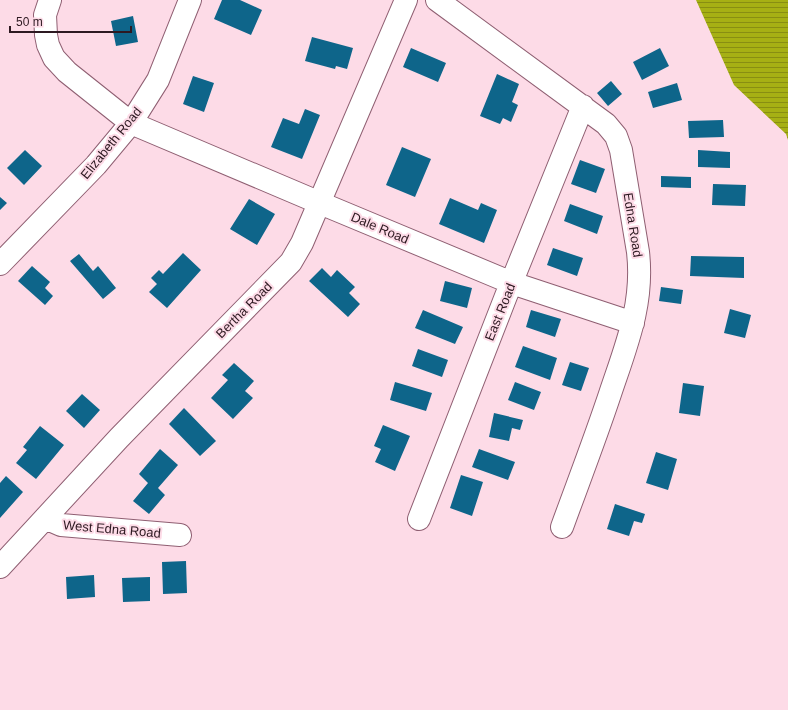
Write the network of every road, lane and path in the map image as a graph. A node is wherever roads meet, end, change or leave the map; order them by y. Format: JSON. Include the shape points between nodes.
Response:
{"nodes":[{"id":1,"x":50,"y":0,"type":"edge"},
{"id":2,"x":190,"y":0,"type":"edge"},
{"id":3,"x":406,"y":0,"type":"edge"},
{"id":4,"x":437,"y":0,"type":"edge"},
{"id":5,"x":584,"y":106,"type":"junction"},
{"id":6,"x":131,"y":122,"type":"junction"},
{"id":7,"x":320,"y":203,"type":"junction"},
{"id":8,"x":0,"y":264,"type":"edge"},
{"id":9,"x":512,"y":283,"type":"junction"},
{"id":10,"x":633,"y":323,"type":"junction"},
{"id":11,"x":45,"y":518,"type":"junction"},
{"id":12,"x":419,"y":519,"type":"dead end"},
{"id":13,"x":562,"y":527,"type":"dead end"},
{"id":14,"x":180,"y":535,"type":"dead end"},
{"id":15,"x":0,"y":567,"type":"edge"}],
"edges":[{"from":1,"to":6,"type":"street","name":"Dale Road","via":[[45,15],[46,35],[54,58],[67,72]]},
{"from":2,"to":6,"type":"street","name":"Elizabeth Road","via":[[158,80]]},
{"from":3,"to":7,"type":"street","name":"Bertha Road"},
{"from":4,"to":5,"type":"street","name":"Edna Road"},
{"from":5,"to":9,"type":"street","name":"East Road"},
{"from":5,"to":10,"type":"street","name":"Edna Road","via":[[606,124],[616,136],[621,150],[640,268],[639,295]]},
{"from":6,"to":7,"type":"street","name":"Dale Road"},
{"from":6,"to":8,"type":"street","name":"Elizabeth Road","via":[[96,165]]},
{"from":7,"to":9,"type":"street","name":"Dale Road"},
{"from":7,"to":11,"type":"street","name":"Bertha Road","via":[[291,262],[119,438]]},
{"from":9,"to":10,"type":"street","name":"Dale Road"},
{"from":9,"to":12,"type":"street","name":"East Road"},
{"from":10,"to":13,"type":"street","name":"Edna Road"},
{"from":11,"to":14,"type":"street","name":"West Edna Road","via":[[61,525]]},
{"from":11,"to":15,"type":"street","name":"Bertha Road"}]}
